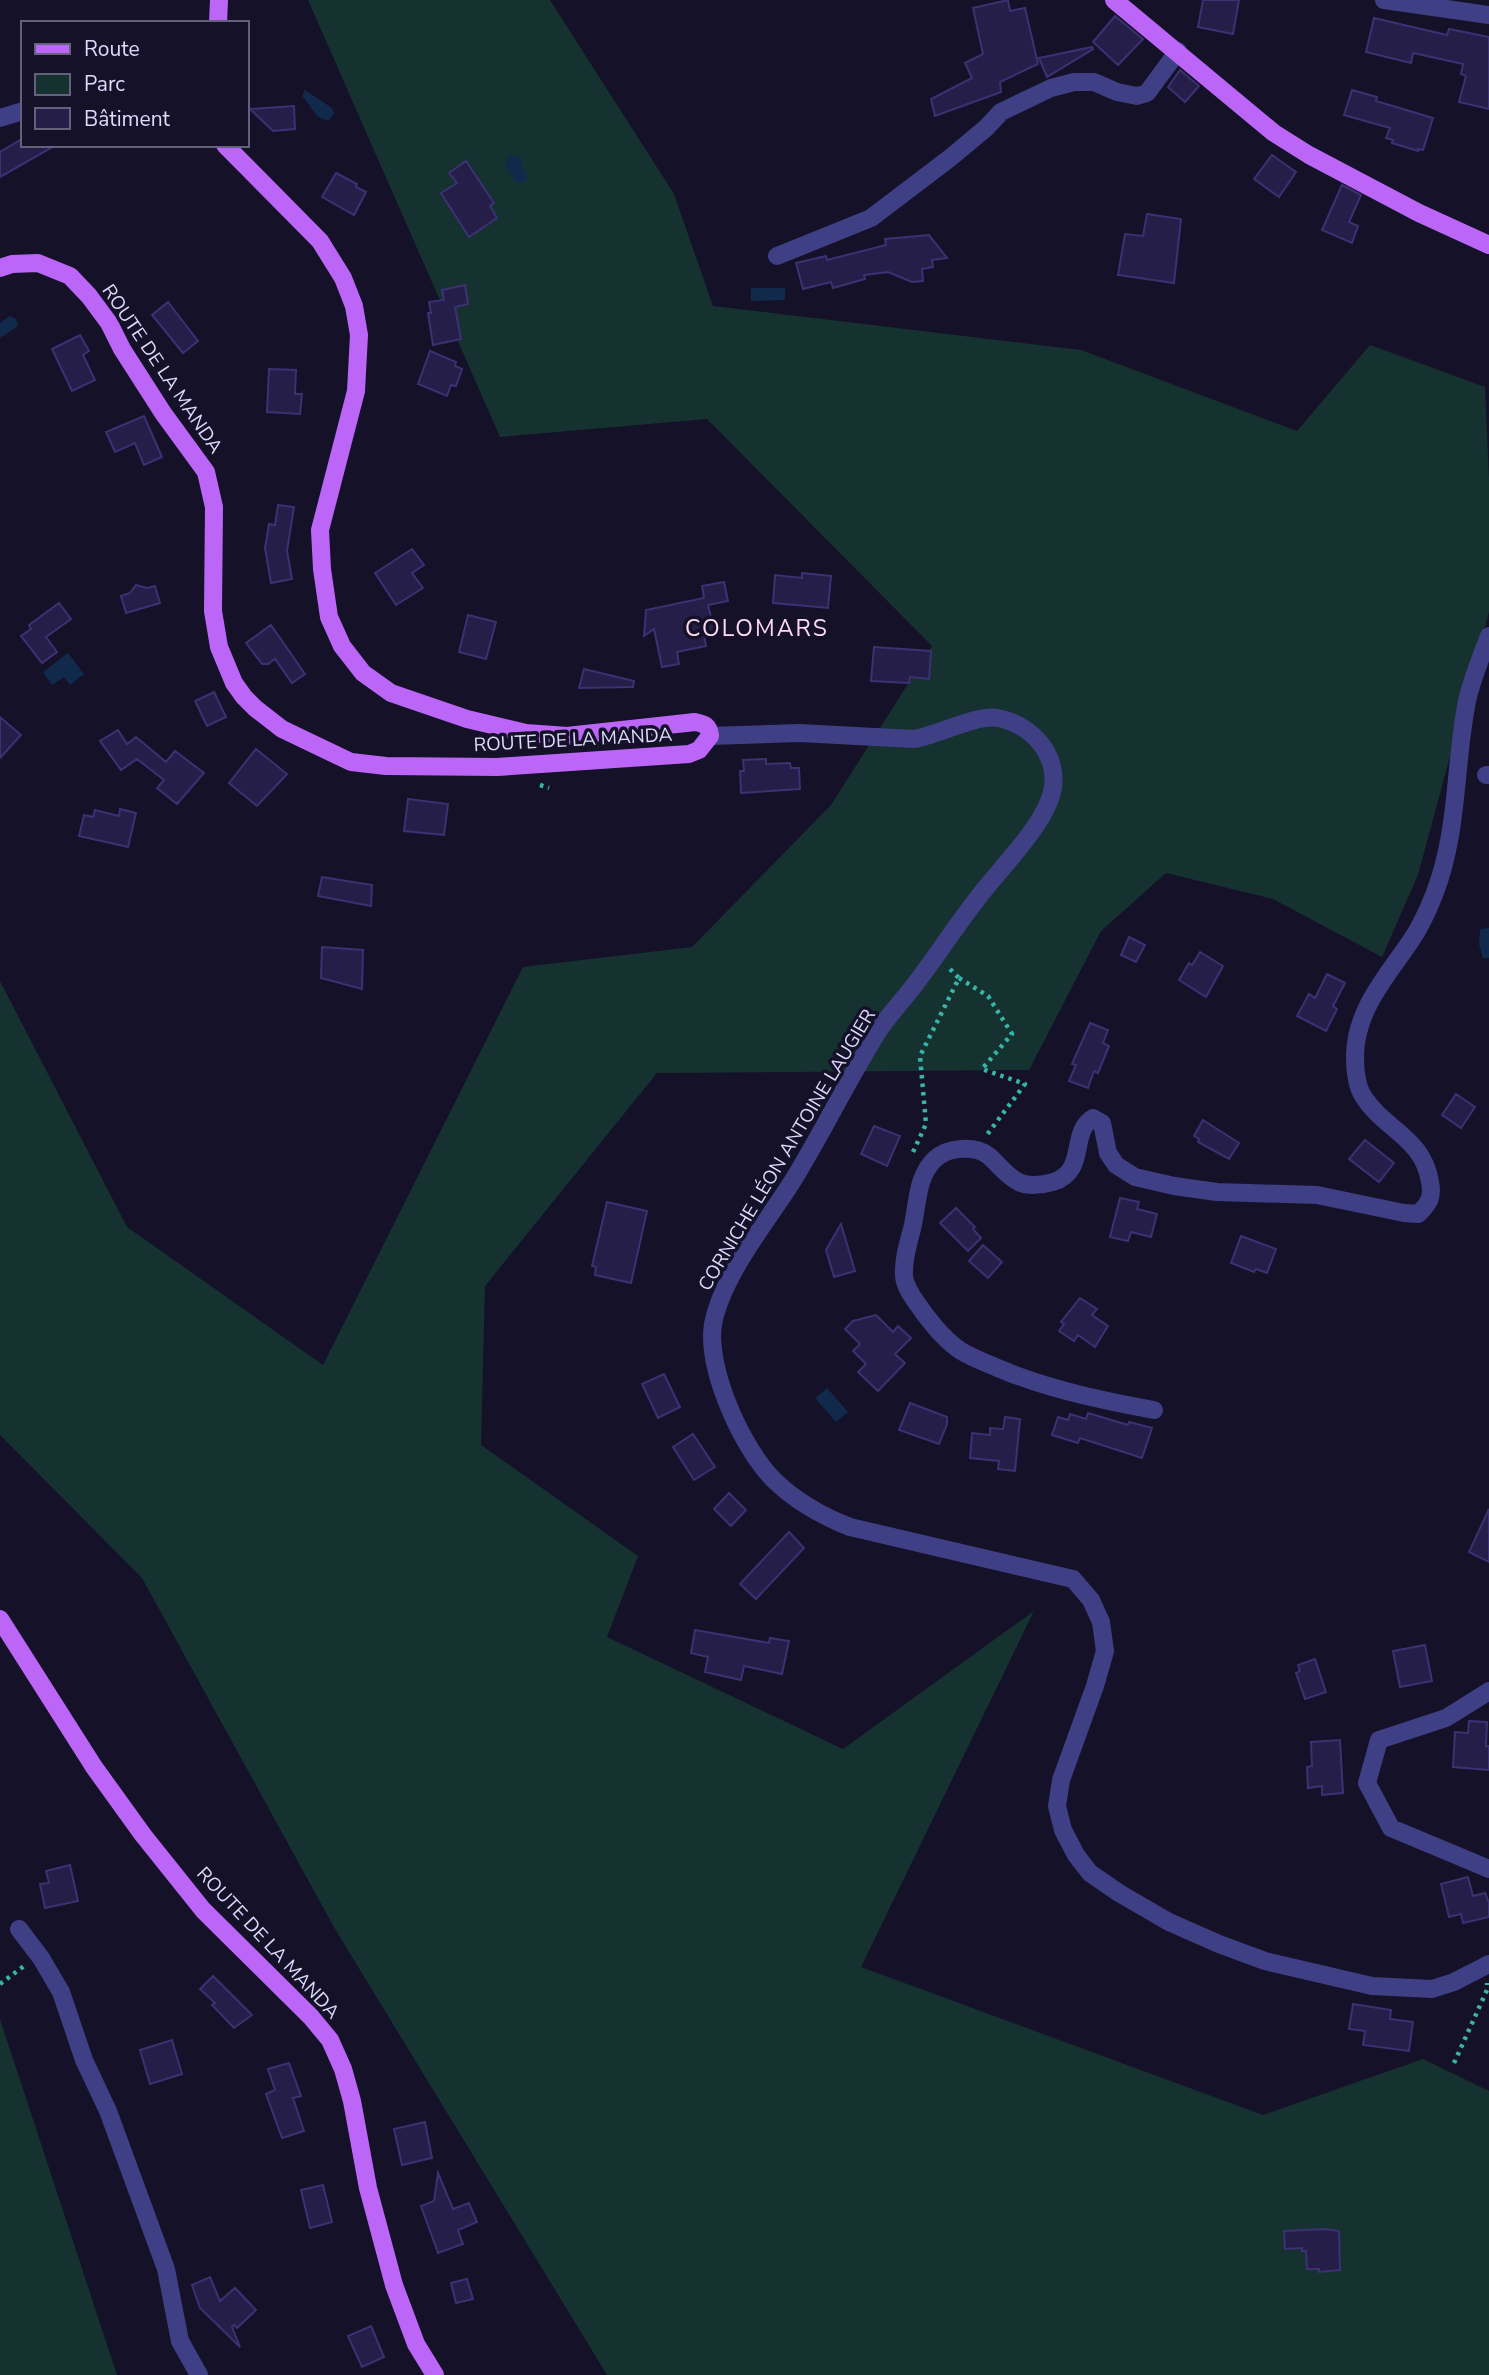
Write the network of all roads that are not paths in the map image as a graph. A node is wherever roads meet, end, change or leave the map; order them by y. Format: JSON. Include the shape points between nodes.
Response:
{"nodes":[{"id":1,"x":219,"y":0,"type":"edge"},
{"id":2,"x":1114,"y":0,"type":"edge"},
{"id":3,"x":1384,"y":0,"type":"edge"},
{"id":4,"x":1489,"y":15,"type":"edge"},
{"id":5,"x":219,"y":21,"type":"edge"},
{"id":6,"x":1178,"y":51,"type":"junction"},
{"id":7,"x":21,"y":112,"type":"edge"},
{"id":8,"x":0,"y":118,"type":"edge"},
{"id":9,"x":227,"y":147,"type":"edge"},
{"id":10,"x":1489,"y":245,"type":"edge"},
{"id":11,"x":777,"y":256,"type":"dead end"},
{"id":12,"x":0,"y":268,"type":"edge"},
{"id":13,"x":1489,"y":636,"type":"edge"},
{"id":14,"x":710,"y":736,"type":"junction"},
{"id":15,"x":1154,"y":1410,"type":"dead end"},
{"id":16,"x":0,"y":1619,"type":"edge"},
{"id":17,"x":1489,"y":1691,"type":"edge"},
{"id":18,"x":1489,"y":1869,"type":"edge"},
{"id":19,"x":19,"y":1930,"type":"dead end"},
{"id":20,"x":1488,"y":1965,"type":"edge"},
{"id":21,"x":199,"y":2375,"type":"edge"},
{"id":22,"x":435,"y":2375,"type":"edge"}],
"edges":[{"from":1,"to":5,"type":"main road"},
{"from":2,"to":6,"type":"main road"},
{"from":3,"to":4,"type":"street"},
{"from":6,"to":10,"type":"main road","via":[[1242,108],[1309,155]]},
{"from":6,"to":11,"type":"street","via":[[1147,93],[1137,96],[1094,82],[1074,82],[1001,112],[959,151],[871,218]]},
{"from":7,"to":8,"type":"street"},
{"from":9,"to":14,"type":"main road","name":"ROUTE DE LA MANDA","via":[[320,242],[344,278],[354,306],[359,335],[356,391],[320,530],[329,617],[342,646],[363,673],[391,694],[526,733],[567,736],[686,721],[707,726]]},
{"from":12,"to":14,"type":"main road","name":"ROUTE DE LA MANDA","via":[[38,263],[70,276],[109,324],[206,472],[214,508],[213,611],[219,647],[244,697],[282,729],[351,762],[433,767],[689,754]]},
{"from":13,"to":15,"type":"street","via":[[1468,700],[1448,854],[1412,939],[1373,993],[1355,1054],[1363,1096],[1422,1155],[1429,1171],[1431,1199],[1418,1214],[1317,1195],[1217,1192],[1135,1177],[1116,1165],[1108,1153],[1102,1123],[1093,1118],[1084,1129],[1073,1169],[1054,1182],[1017,1182],[986,1154],[961,1149],[948,1150],[923,1173],[904,1274],[910,1293],[930,1322],[960,1350],[1046,1387]]},
{"from":14,"to":20,"type":"street","name":"CORNICHE LÉON ANTOINE LAUGIER","via":[[799,733],[914,739],[995,717],[1019,724],[1038,739],[1051,760],[1053,787],[1044,814],[880,1029],[725,1289],[711,1340],[713,1358],[720,1384],[752,1451],[775,1482],[818,1514],[850,1527],[1073,1579],[1091,1600],[1101,1622],[1105,1651],[1061,1780],[1057,1806],[1076,1855],[1090,1873],[1119,1894],[1169,1922],[1265,1961],[1372,1986],[1432,1989]]},
{"from":16,"to":22,"type":"main road","name":"ROUTE DE LA MANDA","via":[[143,1835],[203,1910],[330,2040],[352,2101],[368,2188],[394,2284],[416,2344]]},
{"from":17,"to":18,"type":"street","via":[[1446,1718],[1379,1741],[1367,1783],[1391,1828]]},
{"from":19,"to":21,"type":"street","via":[[61,1992],[166,2269],[180,2341]]}]}
